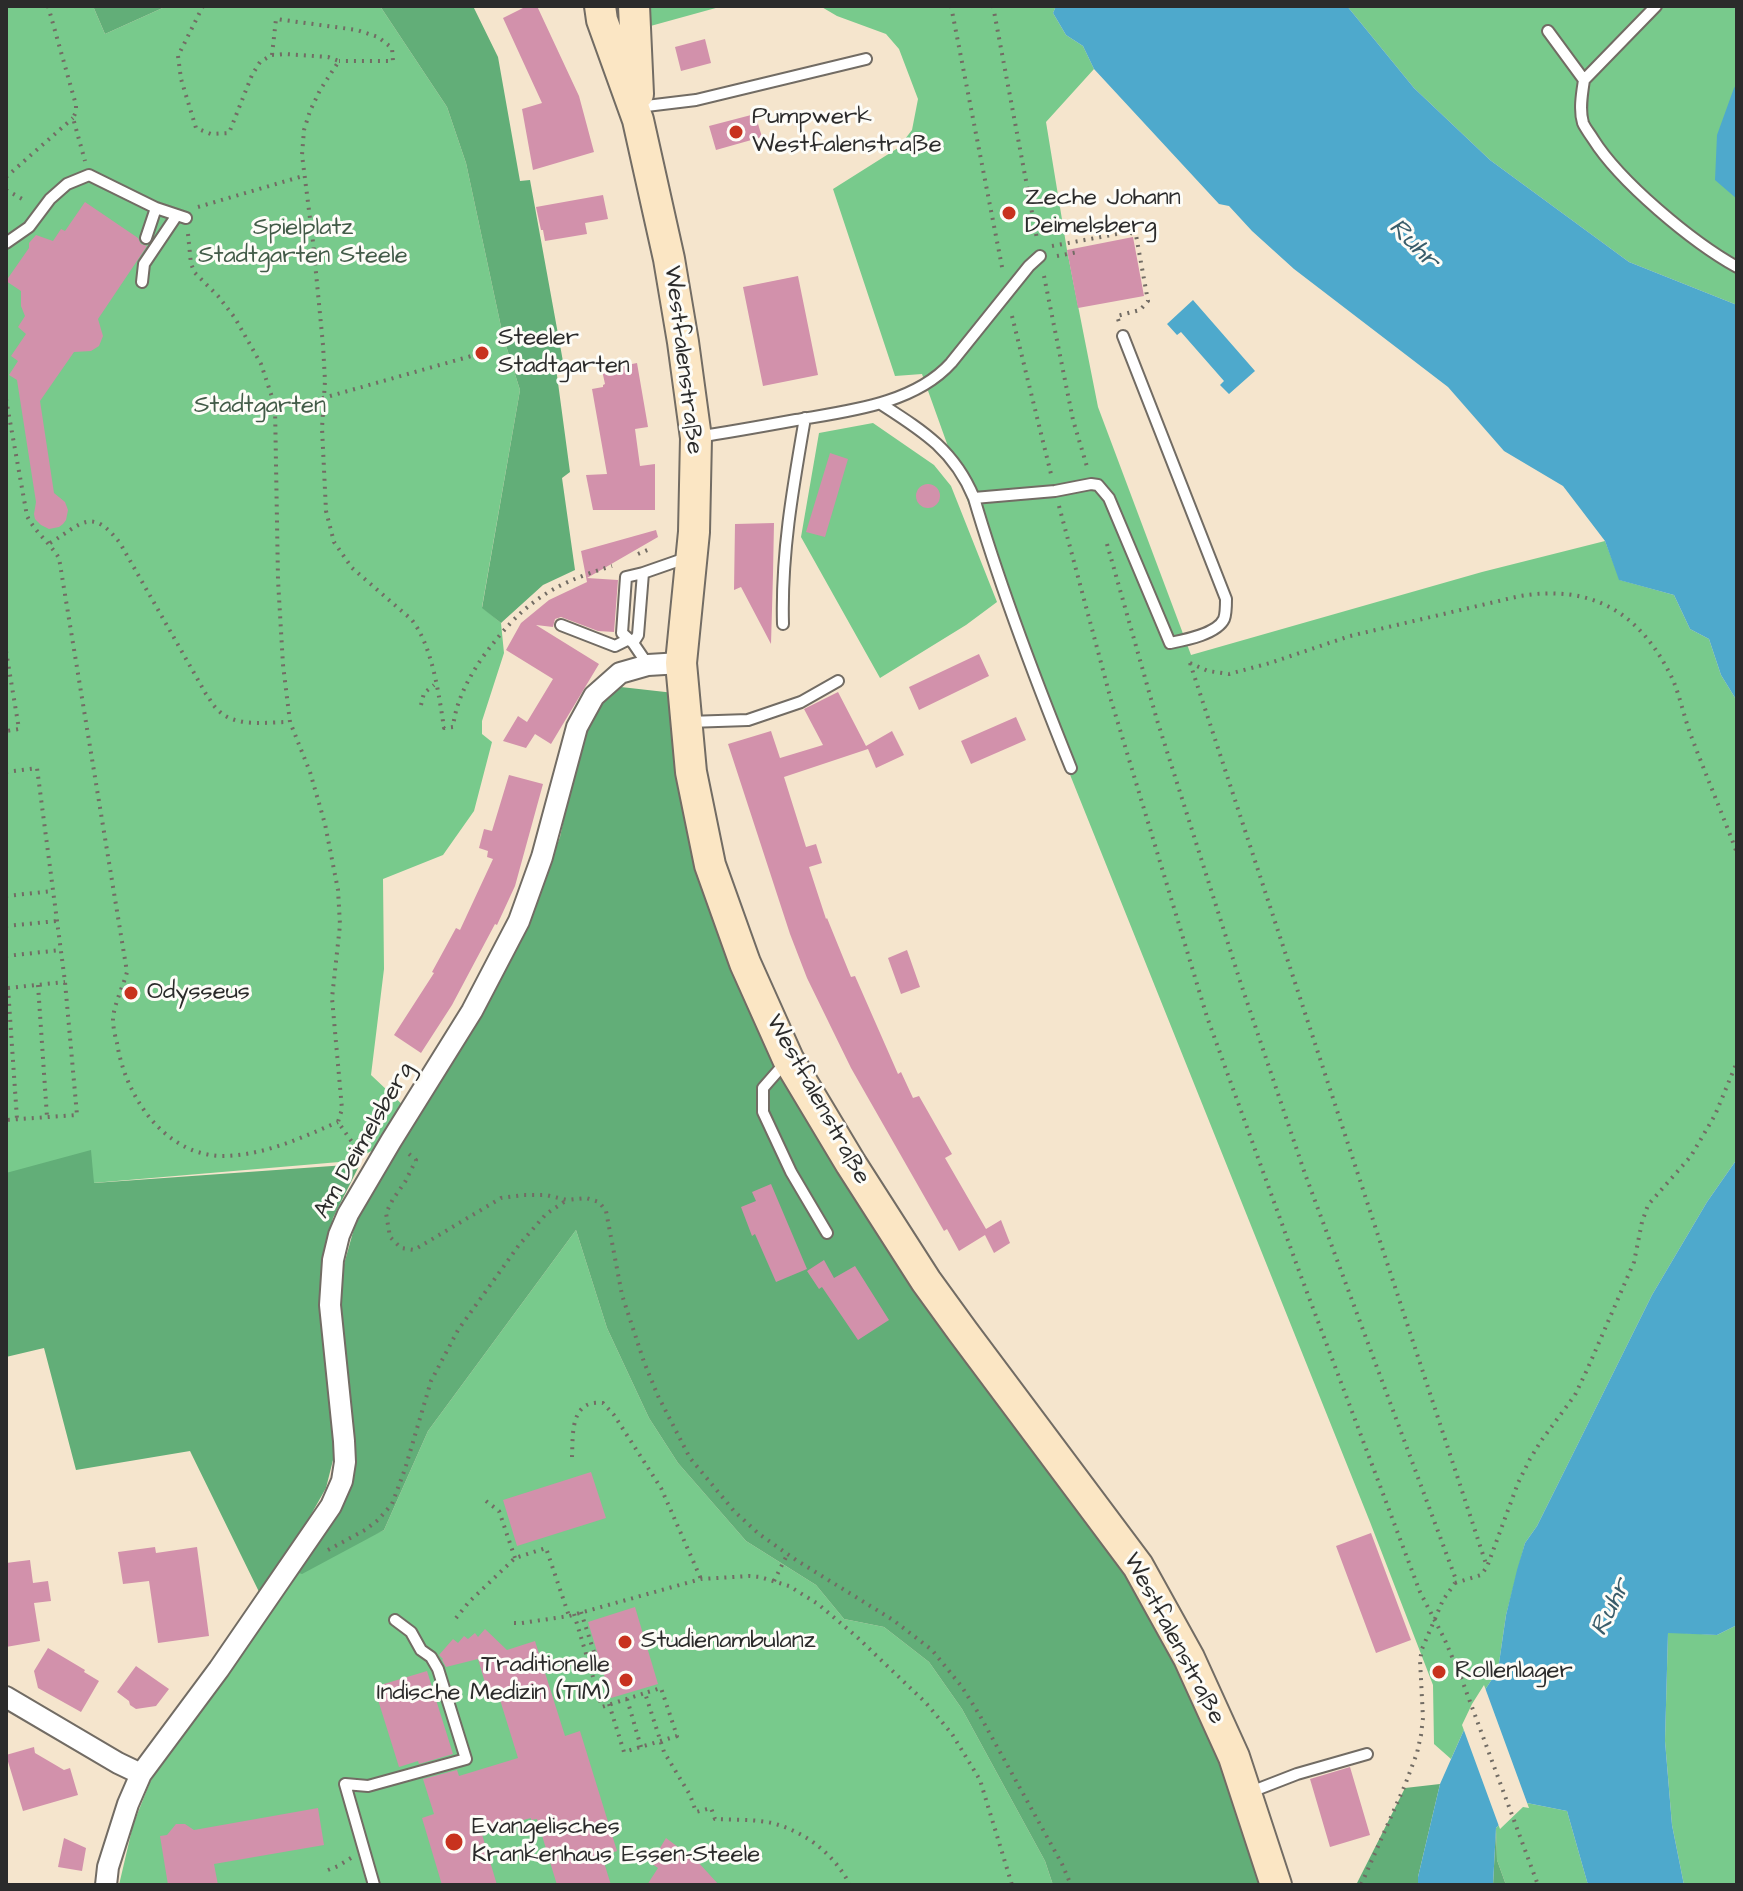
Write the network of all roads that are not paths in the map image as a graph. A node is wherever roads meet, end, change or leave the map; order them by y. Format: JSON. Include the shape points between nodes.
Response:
{"nodes":[{"id":1,"x":634,"y":6,"type":"edge"},
{"id":2,"x":1656,"y":6,"type":"edge"},
{"id":3,"x":596,"y":11,"type":"edge"},
{"id":4,"x":1548,"y":31,"type":"dead end"},
{"id":5,"x":866,"y":59,"type":"dead end"},
{"id":6,"x":1584,"y":80,"type":"junction"},
{"id":7,"x":638,"y":114,"type":"junction"},
{"id":8,"x":156,"y":208,"type":"junction"},
{"id":9,"x":146,"y":238,"type":"dead end"},
{"id":10,"x":6,"y":243,"type":"edge"},
{"id":11,"x":1040,"y":256,"type":"road end"},
{"id":12,"x":1737,"y":267,"type":"edge"},
{"id":13,"x":142,"y":282,"type":"dead end"},
{"id":14,"x":1123,"y":336,"type":"road end"},
{"id":15,"x":881,"y":404,"type":"junction"},
{"id":16,"x":805,"y":418,"type":"junction"},
{"id":17,"x":696,"y":438,"type":"junction"},
{"id":18,"x":974,"y":498,"type":"junction"},
{"id":19,"x":692,"y":556,"type":"junction"},
{"id":20,"x":783,"y":624,"type":"dead end"},
{"id":21,"x":561,"y":625,"type":"dead end"},
{"id":22,"x":631,"y":641,"type":"junction"},
{"id":23,"x":681,"y":663,"type":"junction"},
{"id":24,"x":648,"y":665,"type":"junction"},
{"id":25,"x":838,"y":681,"type":"dead end"},
{"id":26,"x":686,"y":722,"type":"junction"},
{"id":27,"x":1071,"y":768,"type":"dead end"},
{"id":28,"x":788,"y":1059,"type":"junction"},
{"id":29,"x":827,"y":1233,"type":"dead end"},
{"id":30,"x":395,"y":1620,"type":"dead end"},
{"id":31,"x":6,"y":1697,"type":"edge"},
{"id":32,"x":1367,"y":1754,"type":"dead end"},
{"id":33,"x":141,"y":1774,"type":"junction"},
{"id":34,"x":1246,"y":1794,"type":"junction"},
{"id":35,"x":106,"y":1885,"type":"edge"},
{"id":36,"x":374,"y":1885,"type":"edge"},
{"id":37,"x":1276,"y":1885,"type":"edge"}],
"edges":[{"from":1,"to":7,"type":"main road"},
{"from":2,"to":6,"type":"lane"},
{"from":3,"to":7,"type":"main road"},
{"from":4,"to":6,"type":"lane"},
{"from":5,"to":7,"type":"lane"},
{"from":6,"to":12,"type":"lane","via":[[1583,123],[1602,153],[1652,204]]},
{"from":7,"to":17,"type":"main road","name":"Westfalenstraße","via":[[669,259]]},
{"from":8,"to":9,"type":"lane"},
{"from":8,"to":10,"type":"lane","via":[[89,175],[67,184],[29,227]]},
{"from":8,"to":13,"type":"lane","via":[[182,216],[144,264]]},
{"from":11,"to":15,"type":"lane","via":[[942,373]]},
{"from":14,"to":18,"type":"lane","via":[[1226,599],[1224,619],[1215,630],[1170,643],[1109,498],[1098,485]]},
{"from":15,"to":16,"type":"lane"},
{"from":15,"to":18,"type":"lane","via":[[946,452]]},
{"from":16,"to":17,"type":"lane"},
{"from":16,"to":20,"type":"lane","via":[[788,525]]},
{"from":17,"to":19,"type":"main road","name":"Westfalenstraße"},
{"from":18,"to":27,"type":"lane"},
{"from":19,"to":22,"type":"lane","via":[[626,577],[622,633]]},
{"from":19,"to":23,"type":"main road","name":"Westfalenstraße"},
{"from":21,"to":22,"type":"lane","via":[[615,646]]},
{"from":22,"to":24,"type":"lane"},
{"from":23,"to":24,"type":"street","name":"Am Deimelsberg"},
{"from":23,"to":26,"type":"main road","name":"Westfalenstraße"},
{"from":24,"to":33,"type":"street","name":"Am Deimelsberg","via":[[620,673],[594,696],[577,727],[519,921],[339,1235],[330,1305],[345,1462],[331,1506]]},
{"from":25,"to":26,"type":"lane","via":[[801,702],[748,720]]},
{"from":26,"to":28,"type":"main road","name":"Westfalenstraße","via":[[710,865],[745,963]]},
{"from":28,"to":29,"type":"lane","via":[[763,1088],[763,1112]]},
{"from":28,"to":34,"type":"main road","name":"Westfalenstraße","via":[[926,1281],[1138,1566],[1189,1658]]},
{"from":30,"to":36,"type":"lane","via":[[411,1632],[438,1669],[466,1759],[368,1786],[345,1784]]},
{"from":31,"to":33,"type":"street"},
{"from":32,"to":34,"type":"lane"},
{"from":33,"to":35,"type":"street","name":"Am Deimelsberg","via":[[115,1843]]},
{"from":34,"to":37,"type":"main road","name":"Westfalenstraße"}]}
